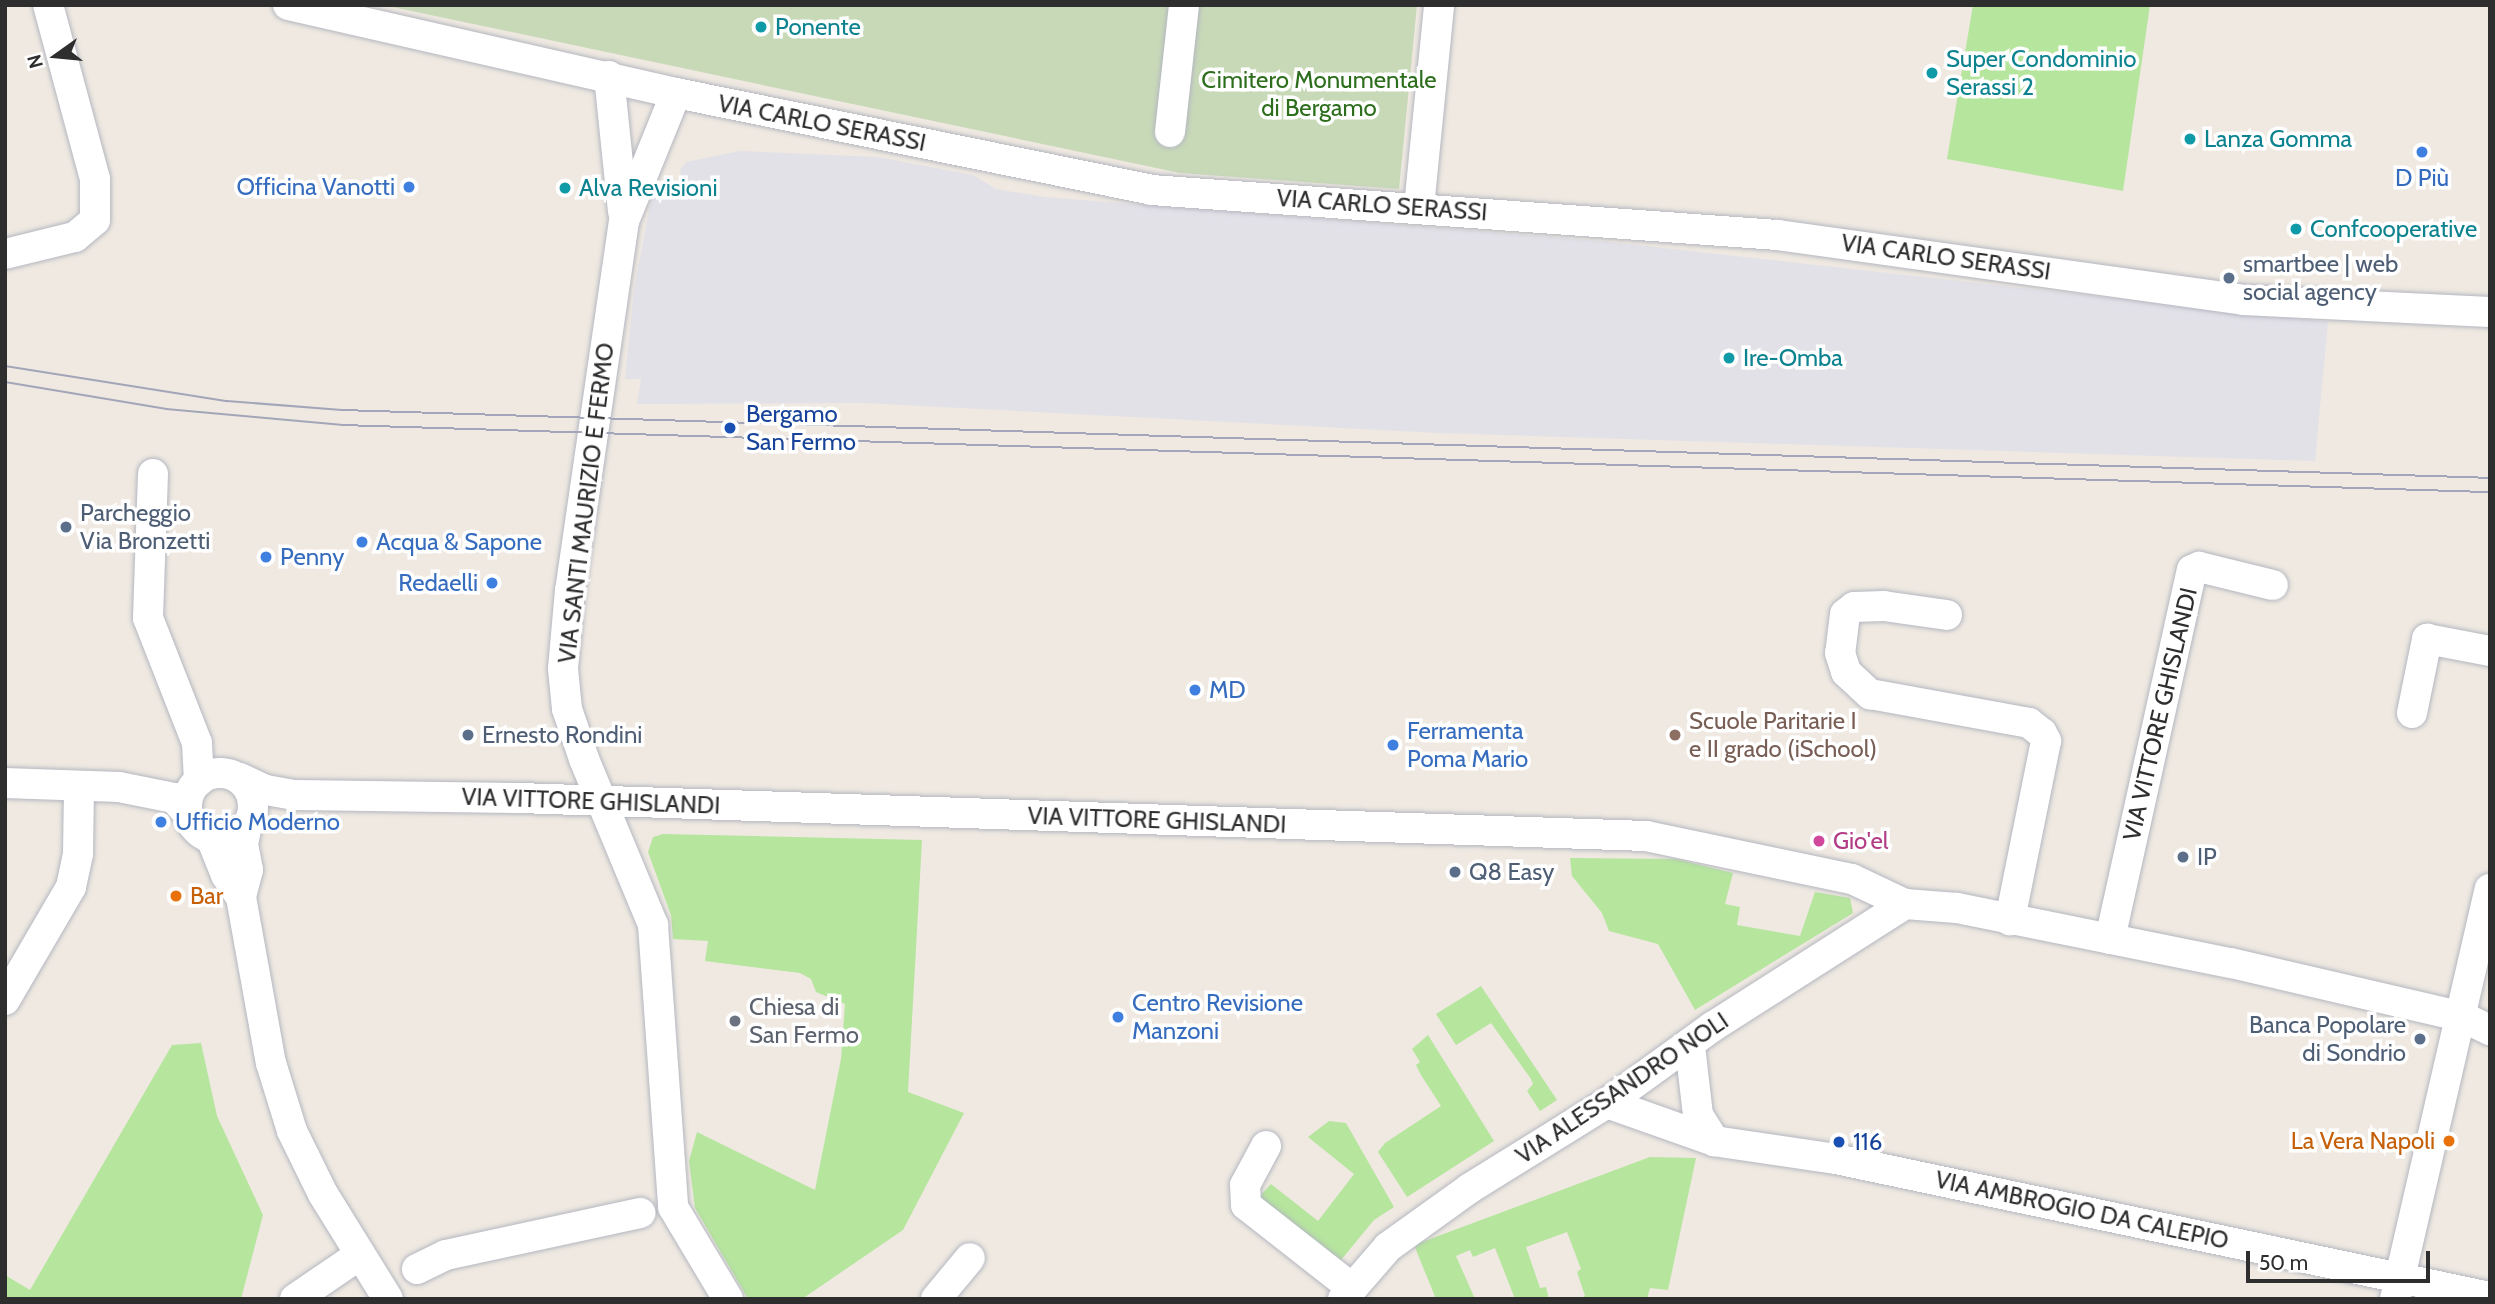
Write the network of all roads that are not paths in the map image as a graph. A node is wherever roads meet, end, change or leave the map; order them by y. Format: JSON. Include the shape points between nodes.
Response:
{"nodes":[{"id":1,"x":288,"y":5,"type":"edge"},
{"id":2,"x":1184,"y":5,"type":"edge"},
{"id":3,"x":1439,"y":5,"type":"edge"},
{"id":4,"x":54,"y":9,"type":"edge"},
{"id":5,"x":609,"y":76,"type":"junction"},
{"id":6,"x":676,"y":93,"type":"junction"},
{"id":7,"x":1170,"y":132,"type":"dead end"},
{"id":8,"x":1419,"y":207,"type":"junction"},
{"id":9,"x":624,"y":221,"type":"junction"},
{"id":10,"x":5,"y":254,"type":"edge"},
{"id":11,"x":2490,"y":312,"type":"edge"},
{"id":12,"x":153,"y":474,"type":"dead end"},
{"id":13,"x":2273,"y":585,"type":"dead end"},
{"id":14,"x":1947,"y":615,"type":"dead end"},
{"id":15,"x":2490,"y":650,"type":"edge"},
{"id":16,"x":2412,"y":713,"type":"dead end"},
{"id":17,"x":197,"y":743,"type":"junction"},
{"id":18,"x":234,"y":776,"type":"junction"},
{"id":19,"x":198,"y":781,"type":"junction"},
{"id":20,"x":5,"y":783,"type":"edge"},
{"id":21,"x":79,"y":787,"type":"junction"},
{"id":22,"x":119,"y":787,"type":"junction"},
{"id":23,"x":293,"y":795,"type":"junction"},
{"id":24,"x":603,"y":803,"type":"junction"},
{"id":25,"x":188,"y":814,"type":"junction"},
{"id":26,"x":249,"y":822,"type":"junction"},
{"id":27,"x":211,"y":838,"type":"junction"},
{"id":28,"x":2490,"y":889,"type":"edge"},
{"id":29,"x":241,"y":897,"type":"junction"},
{"id":30,"x":1905,"y":904,"type":"junction"},
{"id":31,"x":2010,"y":920,"type":"junction"},
{"id":32,"x":2110,"y":939,"type":"junction"},
{"id":33,"x":5,"y":1000,"type":"edge"},
{"id":34,"x":2476,"y":1024,"type":"edge"},
{"id":35,"x":1690,"y":1045,"type":"junction"},
{"id":36,"x":1607,"y":1103,"type":"junction"},
{"id":37,"x":1714,"y":1141,"type":"junction"},
{"id":38,"x":1266,"y":1146,"type":"dead end"},
{"id":39,"x":640,"y":1213,"type":"dead end"},
{"id":40,"x":358,"y":1256,"type":"junction"},
{"id":41,"x":970,"y":1258,"type":"dead end"},
{"id":42,"x":417,"y":1269,"type":"dead end"},
{"id":43,"x":2397,"y":1287,"type":"edge"},
{"id":44,"x":1347,"y":1293,"type":"edge"},
{"id":45,"x":2490,"y":1297,"type":"edge"},
{"id":46,"x":295,"y":1299,"type":"edge"},
{"id":47,"x":388,"y":1299,"type":"edge"},
{"id":48,"x":728,"y":1299,"type":"edge"},
{"id":49,"x":936,"y":1299,"type":"edge"}],
"edges":[{"from":1,"to":5,"type":"street","name":"VIA CARLO SERASSI"},
{"from":2,"to":7,"type":"street"},
{"from":3,"to":8,"type":"street"},
{"from":4,"to":10,"type":"street","via":[[95,179],[95,220],[75,237]]},
{"from":5,"to":6,"type":"street","name":"VIA CARLO SERASSI"},
{"from":5,"to":9,"type":"street","name":"VIA SANTI MAURIZIO E FERMO"},
{"from":6,"to":8,"type":"street","name":"VIA CARLO SERASSI","via":[[1151,190]]},
{"from":6,"to":9,"type":"street","name":"VIA SANTI MAURIZIO E FERMO"},
{"from":8,"to":11,"type":"street","name":"VIA CARLO SERASSI","via":[[1777,235],[2243,300]]},
{"from":9,"to":24,"type":"street","name":"VIA SANTI MAURIZIO E FERMO","via":[[570,590],[563,669],[567,709]]},
{"from":12,"to":17,"type":"street","via":[[148,618]]},
{"from":13,"to":32,"type":"street","name":"VIA VITTORE GHISLANDI","via":[[2199,567],[2192,570]]},
{"from":14,"to":31,"type":"street","via":[[1884,606],[1854,607],[1845,614],[1840,653],[1846,672],[1870,694],[2029,723],[2042,733],[2046,741]]},
{"from":15,"to":16,"type":"street","via":[[2427,639]]},
{"from":17,"to":18,"type":"street"},
{"from":17,"to":19,"type":"street"},
{"from":18,"to":19,"type":"street","via":[[213,773]]},
{"from":18,"to":23,"type":"street","name":"VIA VITTORE GHISLANDI"},
{"from":18,"to":26,"type":"street","via":[[253,802]]},
{"from":19,"to":22,"type":"street","via":[[145,777]]},
{"from":19,"to":25,"type":"street","via":[[188,797]]},
{"from":20,"to":21,"type":"street"},
{"from":21,"to":22,"type":"street"},
{"from":21,"to":33,"type":"street","via":[[78,854],[71,887]]},
{"from":22,"to":25,"type":"street","via":[[174,799]]},
{"from":23,"to":24,"type":"street","name":"VIA VITTORE GHISLANDI"},
{"from":23,"to":26,"type":"street","name":"VIA VITTORE GHISLANDI","via":[[264,805]]},
{"from":24,"to":30,"type":"street","name":"VIA VITTORE GHISLANDI","via":[[1646,836],[1852,879]]},
{"from":24,"to":48,"type":"street","name":"VIA SANTI MAURIZIO E FERMO","via":[[653,925],[673,1207]]},
{"from":25,"to":27,"type":"street","via":[[197,829]]},
{"from":26,"to":27,"type":"street","via":[[228,838]]},
{"from":26,"to":29,"type":"street","via":[[243,844],[248,870]]},
{"from":27,"to":29,"type":"street"},
{"from":28,"to":34,"type":"street"},
{"from":29,"to":40,"type":"street","via":[[271,1063],[292,1131]]},
{"from":30,"to":31,"type":"street","name":"VIA VITTORE GHISLANDI"},
{"from":30,"to":35,"type":"street","name":"VIA ALESSANDRO NOLI"},
{"from":31,"to":32,"type":"street","name":"VIA VITTORE GHISLANDI"},
{"from":32,"to":34,"type":"street","name":"VIA VITTORE GHISLANDI"},
{"from":34,"to":43,"type":"street"},
{"from":35,"to":36,"type":"street","name":"VIA ALESSANDRO NOLI"},
{"from":35,"to":37,"type":"street","via":[[1698,1115]]},
{"from":36,"to":37,"type":"street","name":"VIA AMBROGIO DA CALEPIO"},
{"from":36,"to":44,"type":"street","name":"VIA ALESSANDRO NOLI","via":[[1398,1239]]},
{"from":37,"to":43,"type":"street","name":"VIA AMBROGIO DA CALEPIO","via":[[1836,1159]]},
{"from":38,"to":44,"type":"street","name":"VIA ALESSANDRO NOLI","via":[[1245,1185],[1246,1205]]},
{"from":39,"to":42,"type":"street","via":[[446,1255]]},
{"from":40,"to":46,"type":"street"},
{"from":40,"to":47,"type":"street"},
{"from":41,"to":49,"type":"street"},
{"from":43,"to":45,"type":"street","name":"VIA AMBROGIO DA CALEPIO"}]}
